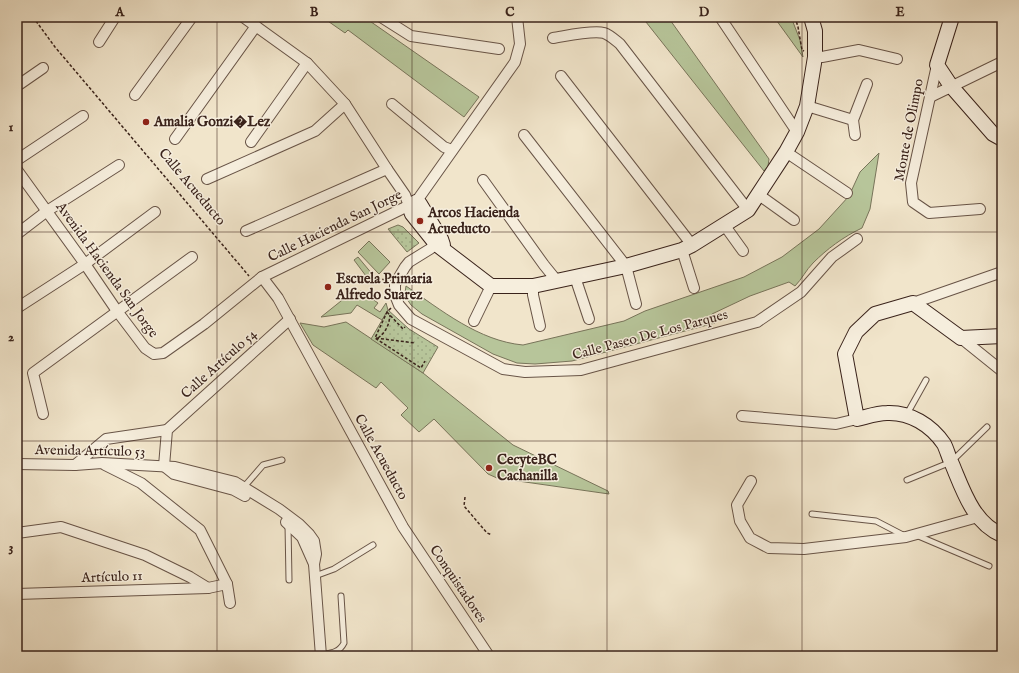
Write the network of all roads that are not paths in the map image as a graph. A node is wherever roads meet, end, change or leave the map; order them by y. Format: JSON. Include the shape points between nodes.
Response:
{"nodes":[{"id":1,"x":115,"y":17,"type":"edge"},
{"id":2,"x":192,"y":17,"type":"edge"},
{"id":3,"x":243,"y":17,"type":"edge"},
{"id":4,"x":381,"y":17,"type":"edge"},
{"id":5,"x":517,"y":17,"type":"edge"},
{"id":6,"x":720,"y":17,"type":"edge"},
{"id":7,"x":811,"y":17,"type":"edge"},
{"id":8,"x":952,"y":17,"type":"edge"},
{"id":9,"x":256,"y":26,"type":"junction"},
{"id":10,"x":553,"y":38,"type":"dead end"},
{"id":11,"x":99,"y":42,"type":"dead end"},
{"id":12,"x":499,"y":49,"type":"dead end"},
{"id":13,"x":815,"y":57,"type":"junction"},
{"id":14,"x":897,"y":59,"type":"dead end"},
{"id":15,"x":1002,"y":62,"type":"edge"},
{"id":16,"x":307,"y":63,"type":"junction"},
{"id":17,"x":937,"y":65,"type":"junction"},
{"id":18,"x":43,"y":68,"type":"dead end"},
{"id":19,"x":561,"y":76,"type":"dead end"},
{"id":20,"x":867,"y":84,"type":"dead end"},
{"id":21,"x":17,"y":86,"type":"edge"},
{"id":22,"x":951,"y":86,"type":"junction"},
{"id":23,"x":135,"y":95,"type":"dead end"},
{"id":24,"x":930,"y":96,"type":"junction"},
{"id":25,"x":345,"y":104,"type":"junction"},
{"id":26,"x":392,"y":104,"type":"dead end"},
{"id":27,"x":808,"y":106,"type":"junction"},
{"id":28,"x":83,"y":116,"type":"dead end"},
{"id":29,"x":853,"y":120,"type":"junction"},
{"id":30,"x":797,"y":132,"type":"junction"},
{"id":31,"x":524,"y":135,"type":"dead end"},
{"id":32,"x":855,"y":135,"type":"dead end"},
{"id":33,"x":175,"y":139,"type":"dead end"},
{"id":34,"x":1002,"y":139,"type":"edge"},
{"id":35,"x":251,"y":142,"type":"dead end"},
{"id":36,"x":452,"y":150,"type":"junction"},
{"id":37,"x":786,"y":152,"type":"junction"},
{"id":38,"x":17,"y":160,"type":"edge"},
{"id":39,"x":119,"y":165,"type":"dead end"},
{"id":40,"x":387,"y":169,"type":"junction"},
{"id":41,"x":17,"y":170,"type":"edge"},
{"id":42,"x":207,"y":179,"type":"dead end"},
{"id":43,"x":483,"y":180,"type":"dead end"},
{"id":44,"x":847,"y":193,"type":"dead end"},
{"id":45,"x":759,"y":195,"type":"junction"},
{"id":46,"x":410,"y":201,"type":"junction"},
{"id":47,"x":980,"y":209,"type":"dead end"},
{"id":48,"x":748,"y":210,"type":"junction"},
{"id":49,"x":47,"y":211,"type":"junction"},
{"id":50,"x":155,"y":212,"type":"dead end"},
{"id":51,"x":794,"y":220,"type":"dead end"},
{"id":52,"x":725,"y":226,"type":"junction"},
{"id":53,"x":246,"y":231,"type":"dead end"},
{"id":54,"x":17,"y":234,"type":"edge"},
{"id":55,"x":857,"y":239,"type":"dead end"},
{"id":56,"x":440,"y":244,"type":"junction"},
{"id":57,"x":687,"y":248,"type":"junction"},
{"id":58,"x":743,"y":251,"type":"dead end"},
{"id":59,"x":192,"y":257,"type":"dead end"},
{"id":60,"x":85,"y":264,"type":"junction"},
{"id":61,"x":626,"y":266,"type":"junction"},
{"id":62,"x":1002,"y":272,"type":"edge"},
{"id":63,"x":575,"y":277,"type":"junction"},
{"id":64,"x":258,"y":279,"type":"junction"},
{"id":65,"x":557,"y":281,"type":"junction"},
{"id":66,"x":490,"y":286,"type":"junction"},
{"id":67,"x":533,"y":286,"type":"junction"},
{"id":68,"x":694,"y":288,"type":"dead end"},
{"id":69,"x":913,"y":303,"type":"junction"},
{"id":70,"x":636,"y":304,"type":"dead end"},
{"id":71,"x":17,"y":308,"type":"edge"},
{"id":72,"x":117,"y":311,"type":"junction"},
{"id":73,"x":290,"y":319,"type":"junction"},
{"id":74,"x":588,"y":320,"type":"dead end"},
{"id":75,"x":474,"y":321,"type":"dead end"},
{"id":76,"x":540,"y":326,"type":"dead end"},
{"id":77,"x":1002,"y":336,"type":"edge"},
{"id":78,"x":961,"y":338,"type":"junction"},
{"id":79,"x":1002,"y":371,"type":"edge"},
{"id":80,"x":926,"y":380,"type":"dead end"},
{"id":81,"x":43,"y":414,"type":"dead end"},
{"id":82,"x":906,"y":415,"type":"junction"},
{"id":83,"x":742,"y":416,"type":"dead end"},
{"id":84,"x":857,"y":419,"type":"junction"},
{"id":85,"x":987,"y":428,"type":"dead end"},
{"id":86,"x":168,"y":430,"type":"junction"},
{"id":87,"x":282,"y":460,"type":"dead end"},
{"id":88,"x":951,"y":462,"type":"junction"},
{"id":89,"x":102,"y":463,"type":"junction"},
{"id":90,"x":17,"y":464,"type":"edge"},
{"id":91,"x":75,"y":465,"type":"junction"},
{"id":92,"x":164,"y":466,"type":"junction"},
{"id":93,"x":907,"y":480,"type":"dead end"},
{"id":94,"x":751,"y":481,"type":"dead end"},
{"id":95,"x":244,"y":488,"type":"junction"},
{"id":96,"x":812,"y":514,"type":"dead end"},
{"id":97,"x":978,"y":517,"type":"junction"},
{"id":98,"x":294,"y":526,"type":"junction"},
{"id":99,"x":403,"y":527,"type":"joint"},
{"id":100,"x":17,"y":533,"type":"edge"},
{"id":101,"x":1002,"y":535,"type":"edge"},
{"id":102,"x":911,"y":536,"type":"junction"},
{"id":103,"x":373,"y":545,"type":"dead end"},
{"id":104,"x":989,"y":566,"type":"dead end"},
{"id":105,"x":315,"y":576,"type":"junction"},
{"id":106,"x":289,"y":580,"type":"dead end"},
{"id":107,"x":227,"y":584,"type":"junction"},
{"id":108,"x":208,"y":588,"type":"junction"},
{"id":109,"x":17,"y":594,"type":"edge"},
{"id":110,"x":341,"y":596,"type":"dead end"},
{"id":111,"x":230,"y":603,"type":"dead end"},
{"id":112,"x":320,"y":655,"type":"edge"},
{"id":113,"x":489,"y":656,"type":"edge"}],
"edges":[{"from":1,"to":11,"type":"street"},
{"from":2,"to":23,"type":"street"},
{"from":3,"to":9,"type":"street"},
{"from":4,"to":12,"type":"street","via":[[411,36]]},
{"from":5,"to":36,"type":"street","name":"Calle Hacienda San Jorge","via":[[520,44],[515,62]]},
{"from":6,"to":30,"type":"street"},
{"from":7,"to":13,"type":"street","via":[[815,31]]},
{"from":8,"to":17,"type":"street"},
{"from":9,"to":16,"type":"street"},
{"from":9,"to":33,"type":"street"},
{"from":10,"to":48,"type":"street","via":[[596,32],[604,33],[620,44]]},
{"from":13,"to":14,"type":"street","via":[[859,50]]},
{"from":13,"to":27,"type":"street"},
{"from":15,"to":22,"type":"street"},
{"from":16,"to":25,"type":"street"},
{"from":16,"to":35,"type":"street"},
{"from":17,"to":22,"type":"street"},
{"from":17,"to":24,"type":"street","name":"Monte de Olimpo"},
{"from":18,"to":21,"type":"street"},
{"from":19,"to":57,"type":"street"},
{"from":20,"to":29,"type":"street"},
{"from":22,"to":24,"type":"street"},
{"from":22,"to":34,"type":"street","via":[[993,134]]},
{"from":24,"to":47,"type":"street","name":"Monte de Olimpo","via":[[910,183],[912,202],[929,213]]},
{"from":25,"to":40,"type":"street"},
{"from":25,"to":42,"type":"street","via":[[315,131]]},
{"from":26,"to":36,"type":"street","via":[[444,147]]},
{"from":27,"to":29,"type":"street"},
{"from":27,"to":30,"type":"street"},
{"from":28,"to":38,"type":"street"},
{"from":29,"to":32,"type":"street"},
{"from":30,"to":37,"type":"street"},
{"from":31,"to":61,"type":"street"},
{"from":36,"to":46,"type":"street","name":"Calle Hacienda San Jorge"},
{"from":37,"to":44,"type":"street"},
{"from":37,"to":45,"type":"street"},
{"from":39,"to":49,"type":"street"},
{"from":40,"to":46,"type":"street"},
{"from":40,"to":53,"type":"street"},
{"from":41,"to":49,"type":"street","name":"Avenida Hacienda San Jorge"},
{"from":43,"to":65,"type":"street"},
{"from":45,"to":48,"type":"street"},
{"from":45,"to":51,"type":"street"},
{"from":46,"to":56,"type":"street","via":[[420,204]]},
{"from":46,"to":64,"type":"street","name":"Calle Hacienda San Jorge"},
{"from":48,"to":52,"type":"street"},
{"from":49,"to":54,"type":"street"},
{"from":49,"to":60,"type":"street","name":"Avenida Hacienda San Jorge"},
{"from":50,"to":60,"type":"street"},
{"from":52,"to":57,"type":"street"},
{"from":52,"to":58,"type":"street"},
{"from":55,"to":56,"type":"street","name":"Calle Paseo De Los Parques","via":[[832,257],[801,292],[757,322],[581,370],[526,372],[503,369],[410,319],[406,314],[395,295],[396,284],[409,262]]},
{"from":56,"to":66,"type":"street"},
{"from":57,"to":61,"type":"street"},
{"from":57,"to":68,"type":"street"},
{"from":59,"to":72,"type":"street"},
{"from":60,"to":71,"type":"street"},
{"from":60,"to":72,"type":"street","name":"Avenida Hacienda San Jorge"},
{"from":61,"to":63,"type":"street"},
{"from":61,"to":70,"type":"street"},
{"from":62,"to":69,"type":"street"},
{"from":63,"to":65,"type":"street"},
{"from":63,"to":74,"type":"street"},
{"from":64,"to":72,"type":"street","name":"Avenida Hacienda San Jorge","via":[[204,324],[163,353],[154,354],[145,348]]},
{"from":64,"to":73,"type":"street","name":"Calle Acueducto","via":[[278,298]]},
{"from":65,"to":67,"type":"street"},
{"from":66,"to":67,"type":"street"},
{"from":66,"to":75,"type":"street"},
{"from":67,"to":76,"type":"street"},
{"from":69,"to":78,"type":"street"},
{"from":69,"to":84,"type":"street","via":[[875,314],[856,332],[845,354]]},
{"from":72,"to":81,"type":"street","via":[[33,373]]},
{"from":73,"to":86,"type":"street","name":"Calle Artículo 54"},
{"from":73,"to":99,"type":"street","name":"Calle Acueducto"},
{"from":77,"to":78,"type":"street"},
{"from":78,"to":79,"type":"street"},
{"from":80,"to":82,"type":"lane"},
{"from":82,"to":84,"type":"street","via":[[886,413]]},
{"from":82,"to":88,"type":"street","via":[[925,424],[944,444]]},
{"from":83,"to":84,"type":"street","via":[[836,424]]},
{"from":85,"to":88,"type":"lane"},
{"from":86,"to":91,"type":"street","via":[[106,439]]},
{"from":86,"to":92,"type":"street"},
{"from":87,"to":95,"type":"lane","via":[[263,465]]},
{"from":88,"to":93,"type":"lane"},
{"from":88,"to":97,"type":"street"},
{"from":89,"to":91,"type":"street","name":"Avenida Artículo 53"},
{"from":89,"to":92,"type":"street","name":"Avenida Artículo 53"},
{"from":89,"to":107,"type":"street","via":[[141,482],[200,530]]},
{"from":90,"to":91,"type":"street","name":"Avenida Artículo 53"},
{"from":92,"to":95,"type":"street","name":"Avenida Artículo 53","via":[[235,482]]},
{"from":92,"to":98,"type":"street","via":[[174,474],[234,490]]},
{"from":94,"to":102,"type":"street","via":[[737,505],[740,521],[750,538],[769,548],[804,549]]},
{"from":95,"to":98,"type":"street","name":"Avenida Artículo 53","via":[[279,509]]},
{"from":96,"to":102,"type":"lane","via":[[876,521]]},
{"from":97,"to":101,"type":"street"},
{"from":97,"to":102,"type":"street"},
{"from":98,"to":105,"type":"street","via":[[309,534],[314,541]]},
{"from":98,"to":106,"type":"lane"},
{"from":99,"to":113,"type":"street","name":"Conquistadores"},
{"from":100,"to":108,"type":"street","name":"Artículo 11","via":[[61,527],[144,556]]},
{"from":102,"to":104,"type":"lane"},
{"from":103,"to":105,"type":"lane","via":[[327,573]]},
{"from":105,"to":112,"type":"street"},
{"from":107,"to":108,"type":"street","name":"Artículo 11"},
{"from":107,"to":111,"type":"street"},
{"from":108,"to":109,"type":"street","name":"Artículo 11"},
{"from":110,"to":112,"type":"lane","via":[[344,643],[336,652]]}]}
